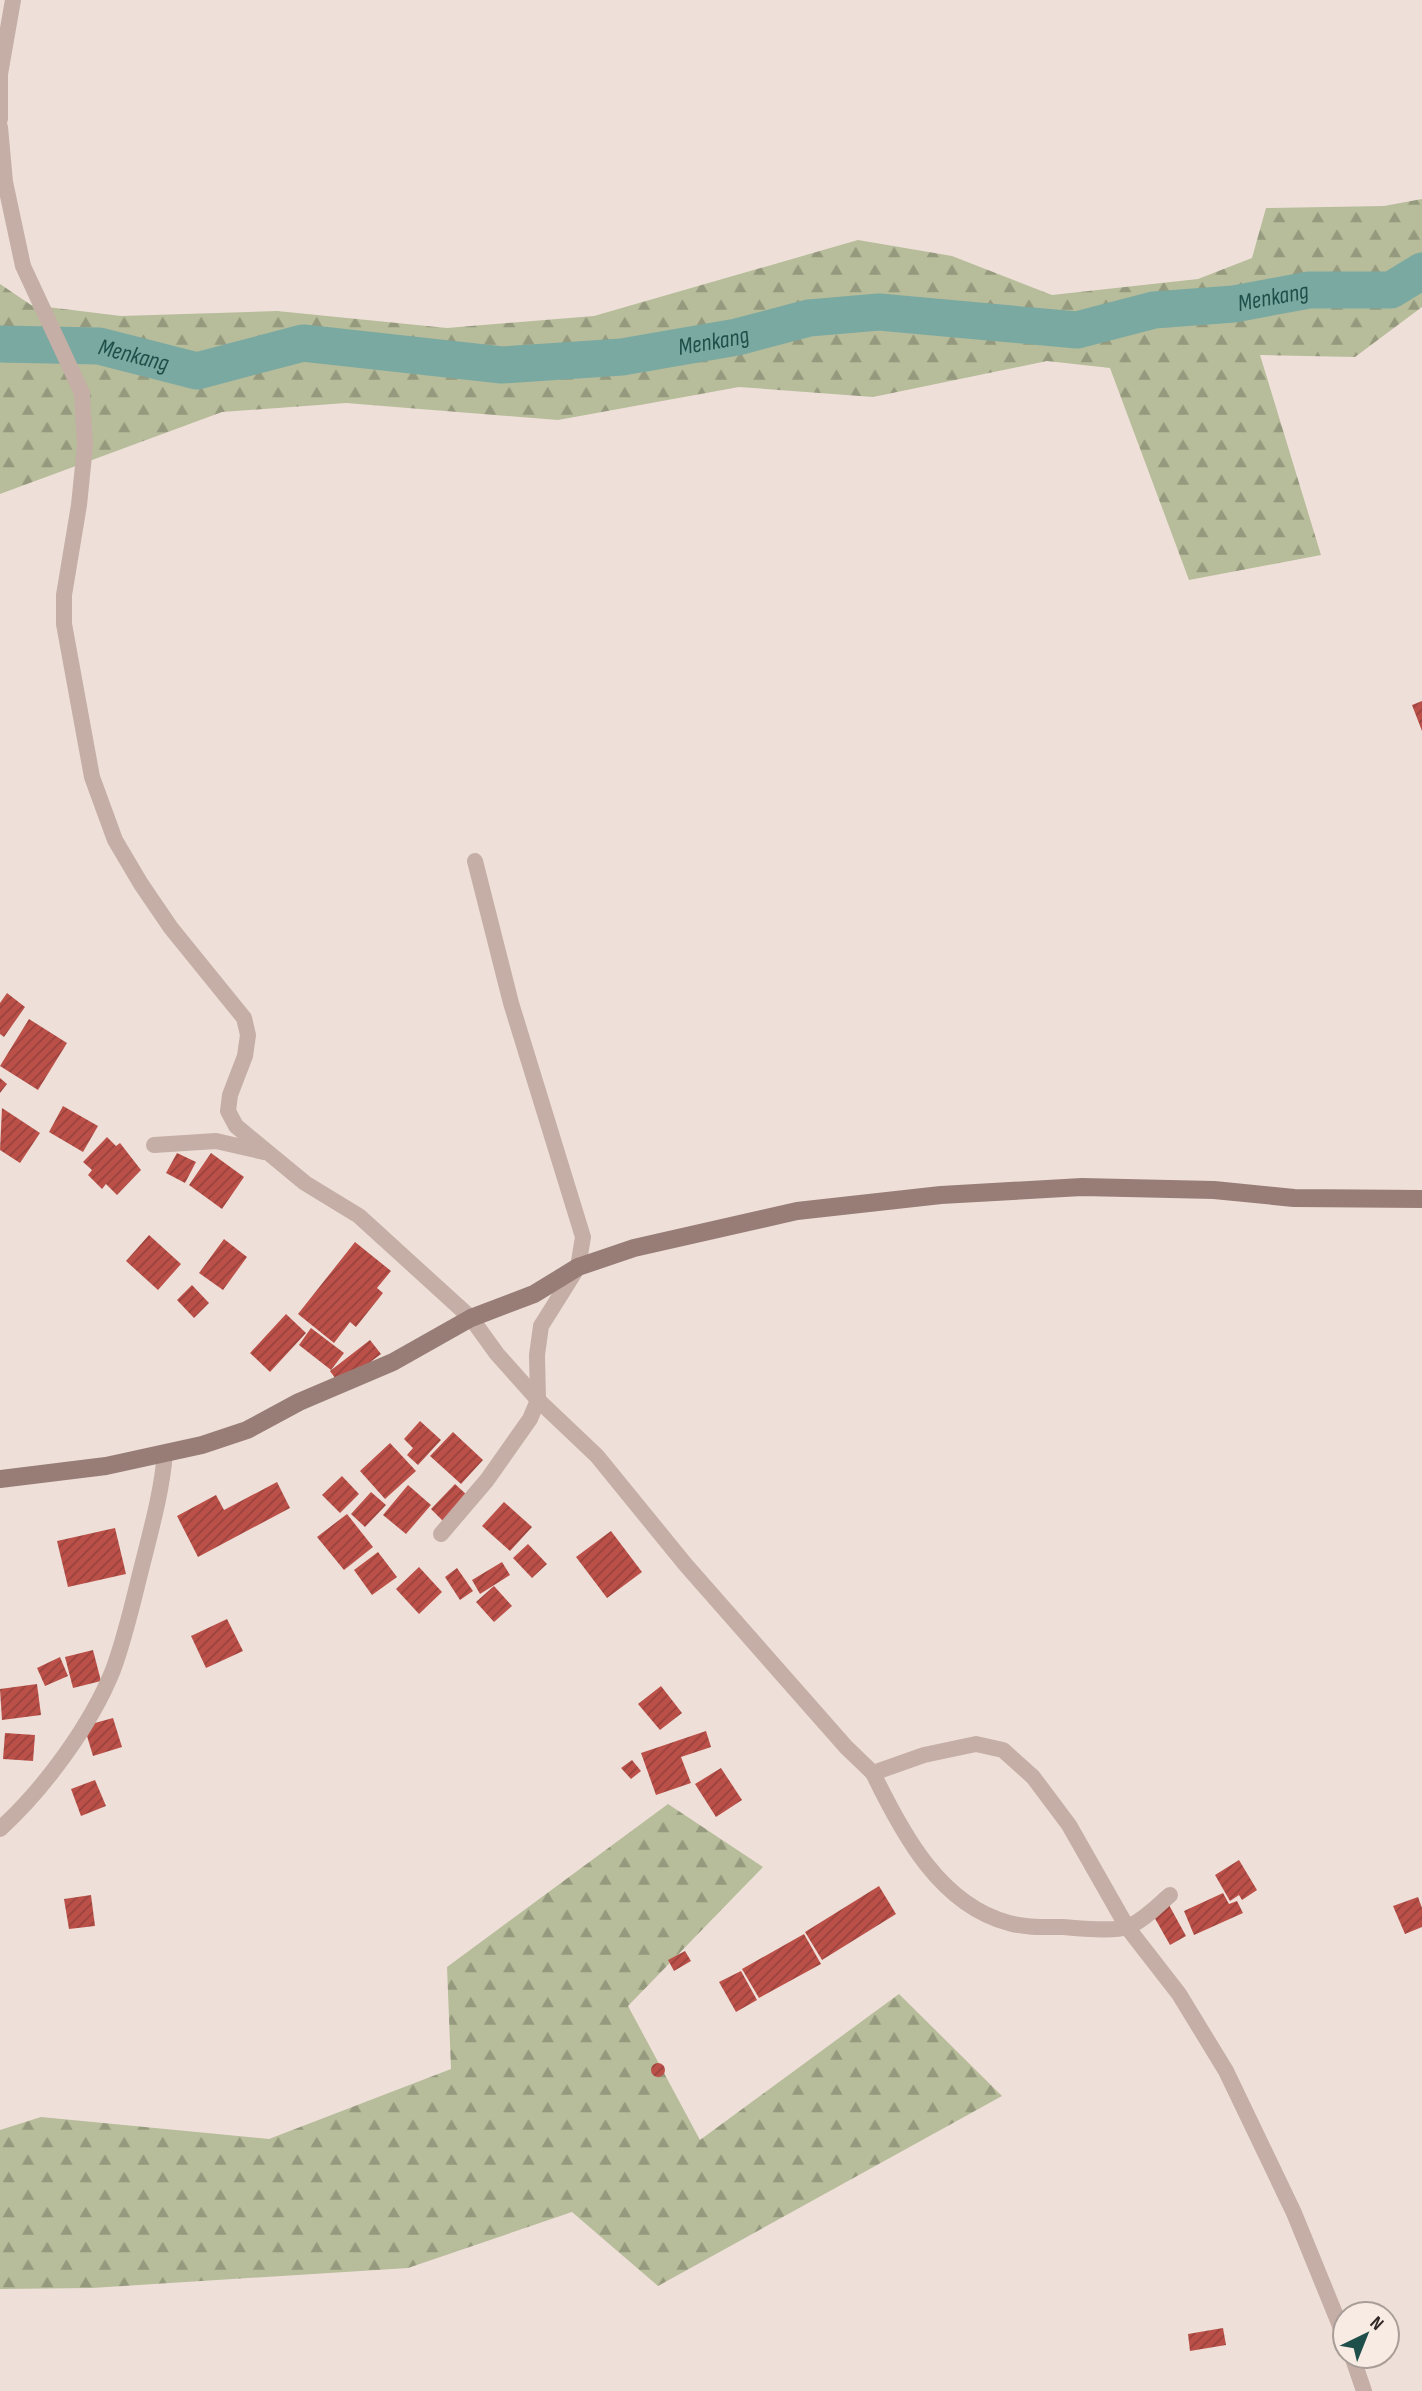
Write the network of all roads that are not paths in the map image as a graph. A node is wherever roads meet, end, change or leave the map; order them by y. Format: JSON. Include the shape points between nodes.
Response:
{"nodes":[{"id":1,"x":13,"y":0,"type":"edge"},
{"id":2,"x":0,"y":119,"type":"edge"},
{"id":3,"x":0,"y":127,"type":"edge"},
{"id":4,"x":475,"y":861,"type":"dead end"},
{"id":5,"x":154,"y":1145,"type":"dead end"},
{"id":6,"x":266,"y":1152,"type":"junction"},
{"id":7,"x":1422,"y":1199,"type":"edge"},
{"id":8,"x":578,"y":1268,"type":"junction"},
{"id":9,"x":471,"y":1318,"type":"junction"},
{"id":10,"x":538,"y":1400,"type":"junction"},
{"id":11,"x":165,"y":1452,"type":"junction"},
{"id":12,"x":0,"y":1479,"type":"edge"},
{"id":13,"x":440,"y":1534,"type":"dead end"},
{"id":14,"x":873,"y":1773,"type":"junction"},
{"id":15,"x":0,"y":1829,"type":"edge"},
{"id":16,"x":1170,"y":1895,"type":"dead end"},
{"id":17,"x":1127,"y":1927,"type":"junction"},
{"id":18,"x":1331,"y":2303,"type":"edge"},
{"id":19,"x":1357,"y":2370,"type":"edge"},
{"id":20,"x":1364,"y":2391,"type":"edge"}],
"edges":[{"from":1,"to":2,"type":"street","via":[[0,74]]},
{"from":3,"to":6,"type":"street","via":[[5,182],[23,266],[82,393],[85,446],[64,624],[92,777],[114,840],[141,884],[244,1018],[248,1035],[245,1056],[228,1111],[236,1126]]},
{"from":4,"to":8,"type":"street","via":[[511,1003],[583,1237]]},
{"from":5,"to":6,"type":"street","via":[[216,1141]]},
{"from":6,"to":9,"type":"street","via":[[359,1216]]},
{"from":7,"to":8,"type":"street","via":[[1294,1198],[1213,1190],[1082,1187],[941,1195],[797,1211],[646,1245]]},
{"from":8,"to":9,"type":"street","via":[[534,1294]]},
{"from":8,"to":10,"type":"street","via":[[541,1326]]},
{"from":9,"to":10,"type":"street"},
{"from":9,"to":11,"type":"street","via":[[393,1362],[247,1430]]},
{"from":10,"to":13,"type":"street","via":[[488,1480]]},
{"from":10,"to":14,"type":"street","via":[[597,1456],[685,1564]]},
{"from":11,"to":12,"type":"street","via":[[106,1466]]},
{"from":11,"to":15,"type":"street","via":[[137,1585],[107,1685],[56,1766]]},
{"from":14,"to":17,"type":"street","via":[[919,1854],[936,1876],[972,1906],[1011,1924]]},
{"from":14,"to":17,"type":"street","via":[[960,1746],[1003,1750],[1033,1777],[1069,1825]]},
{"from":16,"to":17,"type":"street"},
{"from":17,"to":18,"type":"street","via":[[1179,1994],[1226,2071]]},
{"from":19,"to":20,"type":"street"}]}
